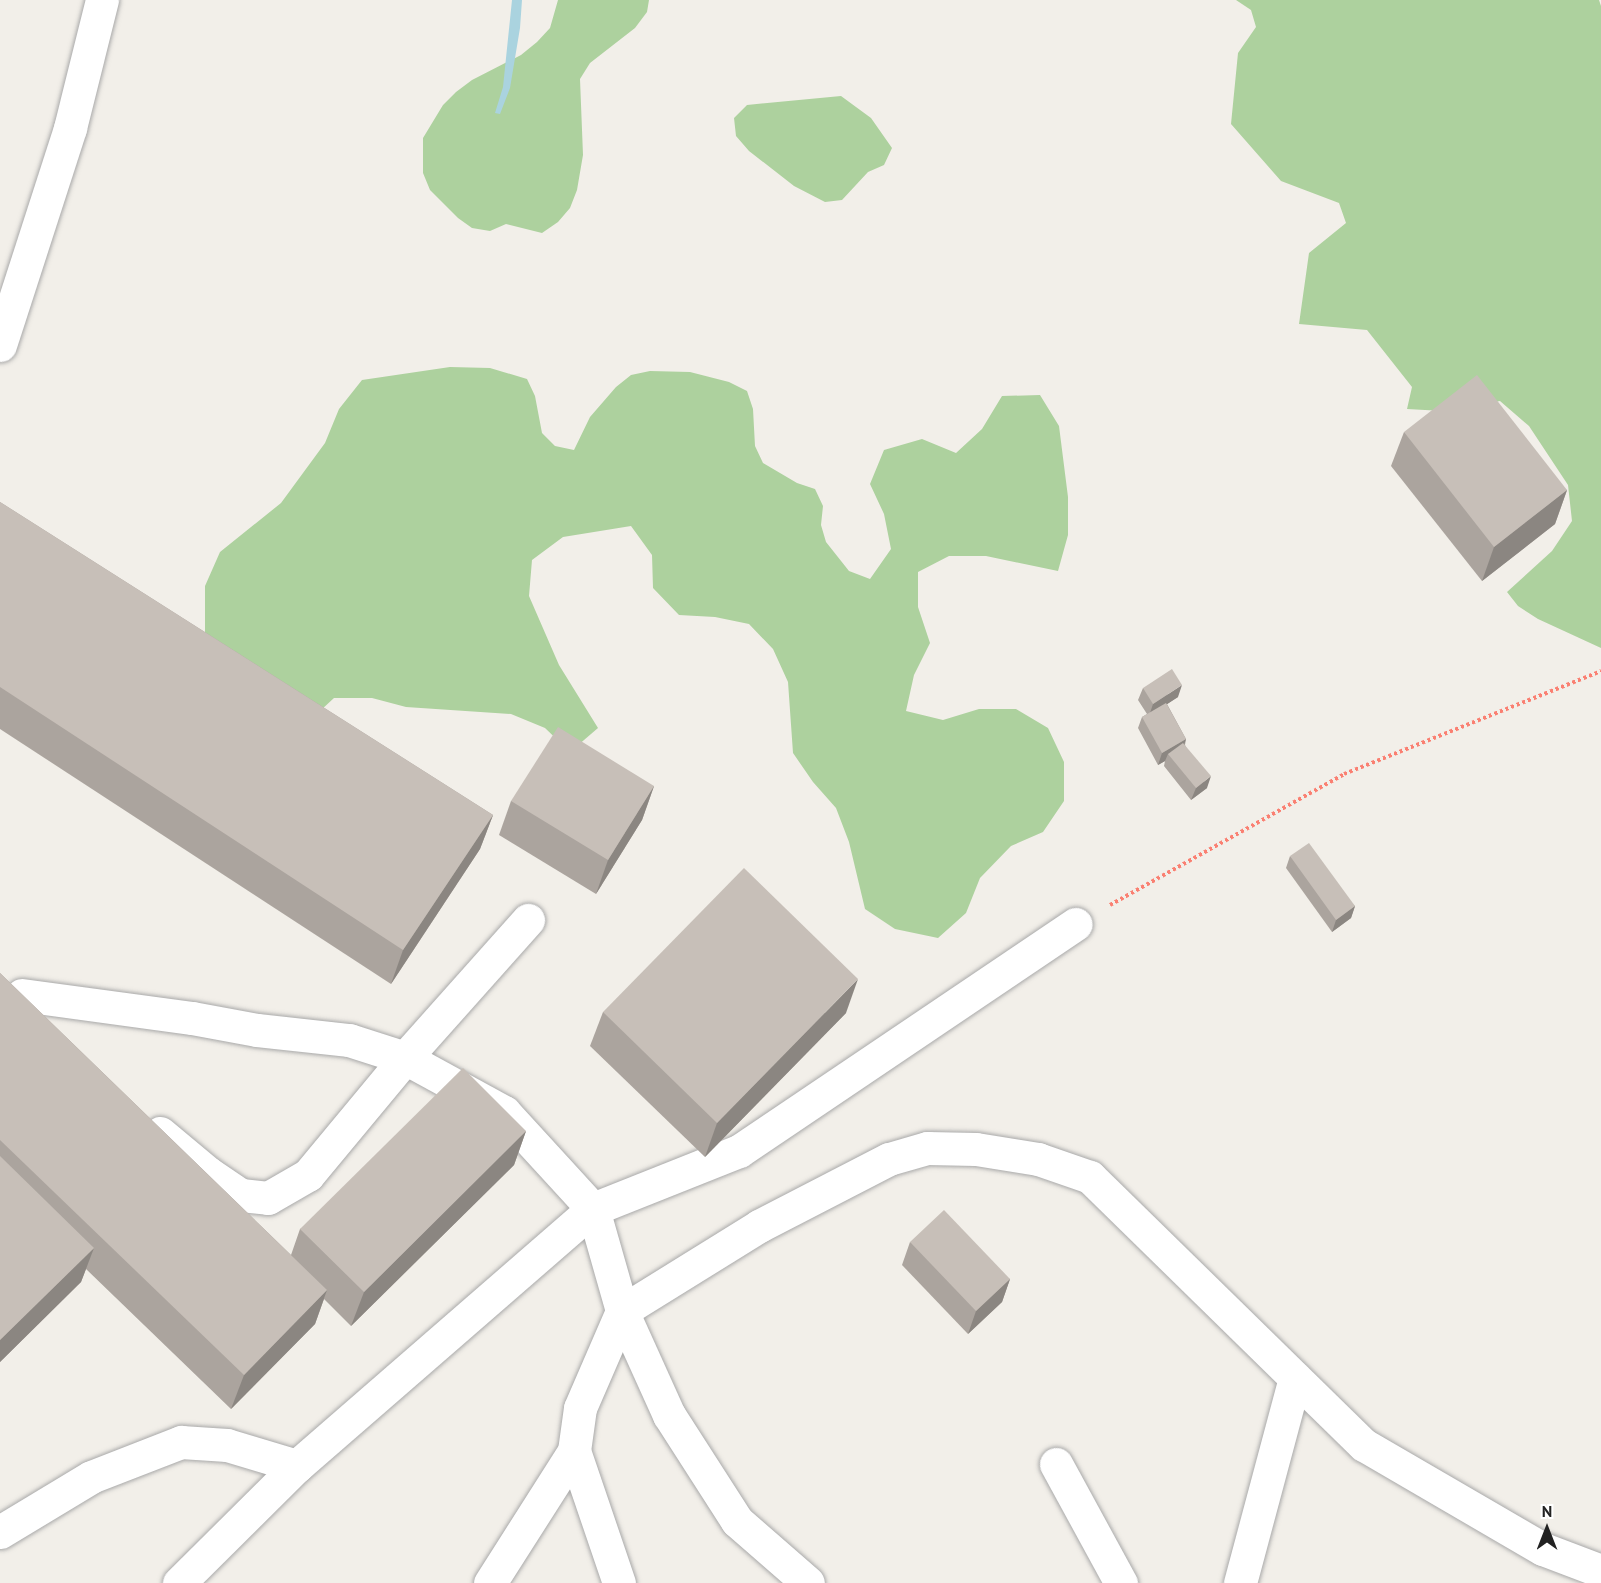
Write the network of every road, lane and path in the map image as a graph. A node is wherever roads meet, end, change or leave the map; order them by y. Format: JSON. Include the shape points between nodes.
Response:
{"nodes":[{"id":1,"x":102,"y":0,"type":"edge"},
{"id":2,"x":0,"y":345,"type":"edge"},
{"id":3,"x":1601,"y":670,"type":"edge"},
{"id":4,"x":528,"y":920,"type":"dead end"},
{"id":5,"x":1076,"y":924,"type":"joint"},
{"id":6,"x":11,"y":986,"type":"edge"},
{"id":7,"x":56,"y":1029,"type":"edge"},
{"id":8,"x":405,"y":1058,"type":"junction"},
{"id":9,"x":139,"y":1114,"type":"edge"},
{"id":10,"x":593,"y":1209,"type":"junction"},
{"id":11,"x":622,"y":1311,"type":"junction"},
{"id":12,"x":1295,"y":1378,"type":"junction"},
{"id":13,"x":574,"y":1451,"type":"junction"},
{"id":14,"x":1056,"y":1464,"type":"dead end"},
{"id":15,"x":297,"y":1466,"type":"junction"},
{"id":16,"x":0,"y":1532,"type":"edge"},
{"id":17,"x":1601,"y":1571,"type":"edge"},
{"id":18,"x":179,"y":1583,"type":"edge"},
{"id":19,"x":490,"y":1583,"type":"edge"},
{"id":20,"x":619,"y":1583,"type":"edge"},
{"id":21,"x":808,"y":1583,"type":"edge"},
{"id":22,"x":1121,"y":1583,"type":"edge"},
{"id":23,"x":1240,"y":1583,"type":"edge"}],
"edges":[{"from":1,"to":2,"type":"street","via":[[69,128]]},
{"from":3,"to":5,"type":"path","via":[[1344,774]]},
{"from":4,"to":8,"type":"street"},
{"from":5,"to":10,"type":"street","via":[[739,1151]]},
{"from":6,"to":7,"type":"street"},
{"from":6,"to":8,"type":"street","via":[[257,1030],[349,1040]]},
{"from":8,"to":9,"type":"street","via":[[308,1175],[268,1198],[241,1195],[208,1173]]},
{"from":8,"to":10,"type":"street","via":[[504,1112]]},
{"from":10,"to":11,"type":"street"},
{"from":10,"to":15,"type":"street"},
{"from":11,"to":12,"type":"street","via":[[759,1226],[888,1160],[927,1148],[976,1149],[1038,1160],[1090,1177]]},
{"from":11,"to":13,"type":"street","via":[[580,1408]]},
{"from":11,"to":21,"type":"street","via":[[669,1415],[737,1521]]},
{"from":12,"to":17,"type":"street","via":[[1364,1445],[1543,1550]]},
{"from":12,"to":23,"type":"street"},
{"from":13,"to":19,"type":"street"},
{"from":13,"to":20,"type":"street"},
{"from":14,"to":22,"type":"street"},
{"from":15,"to":16,"type":"street","via":[[227,1445],[181,1442],[92,1477]]},
{"from":15,"to":18,"type":"street"}]}
